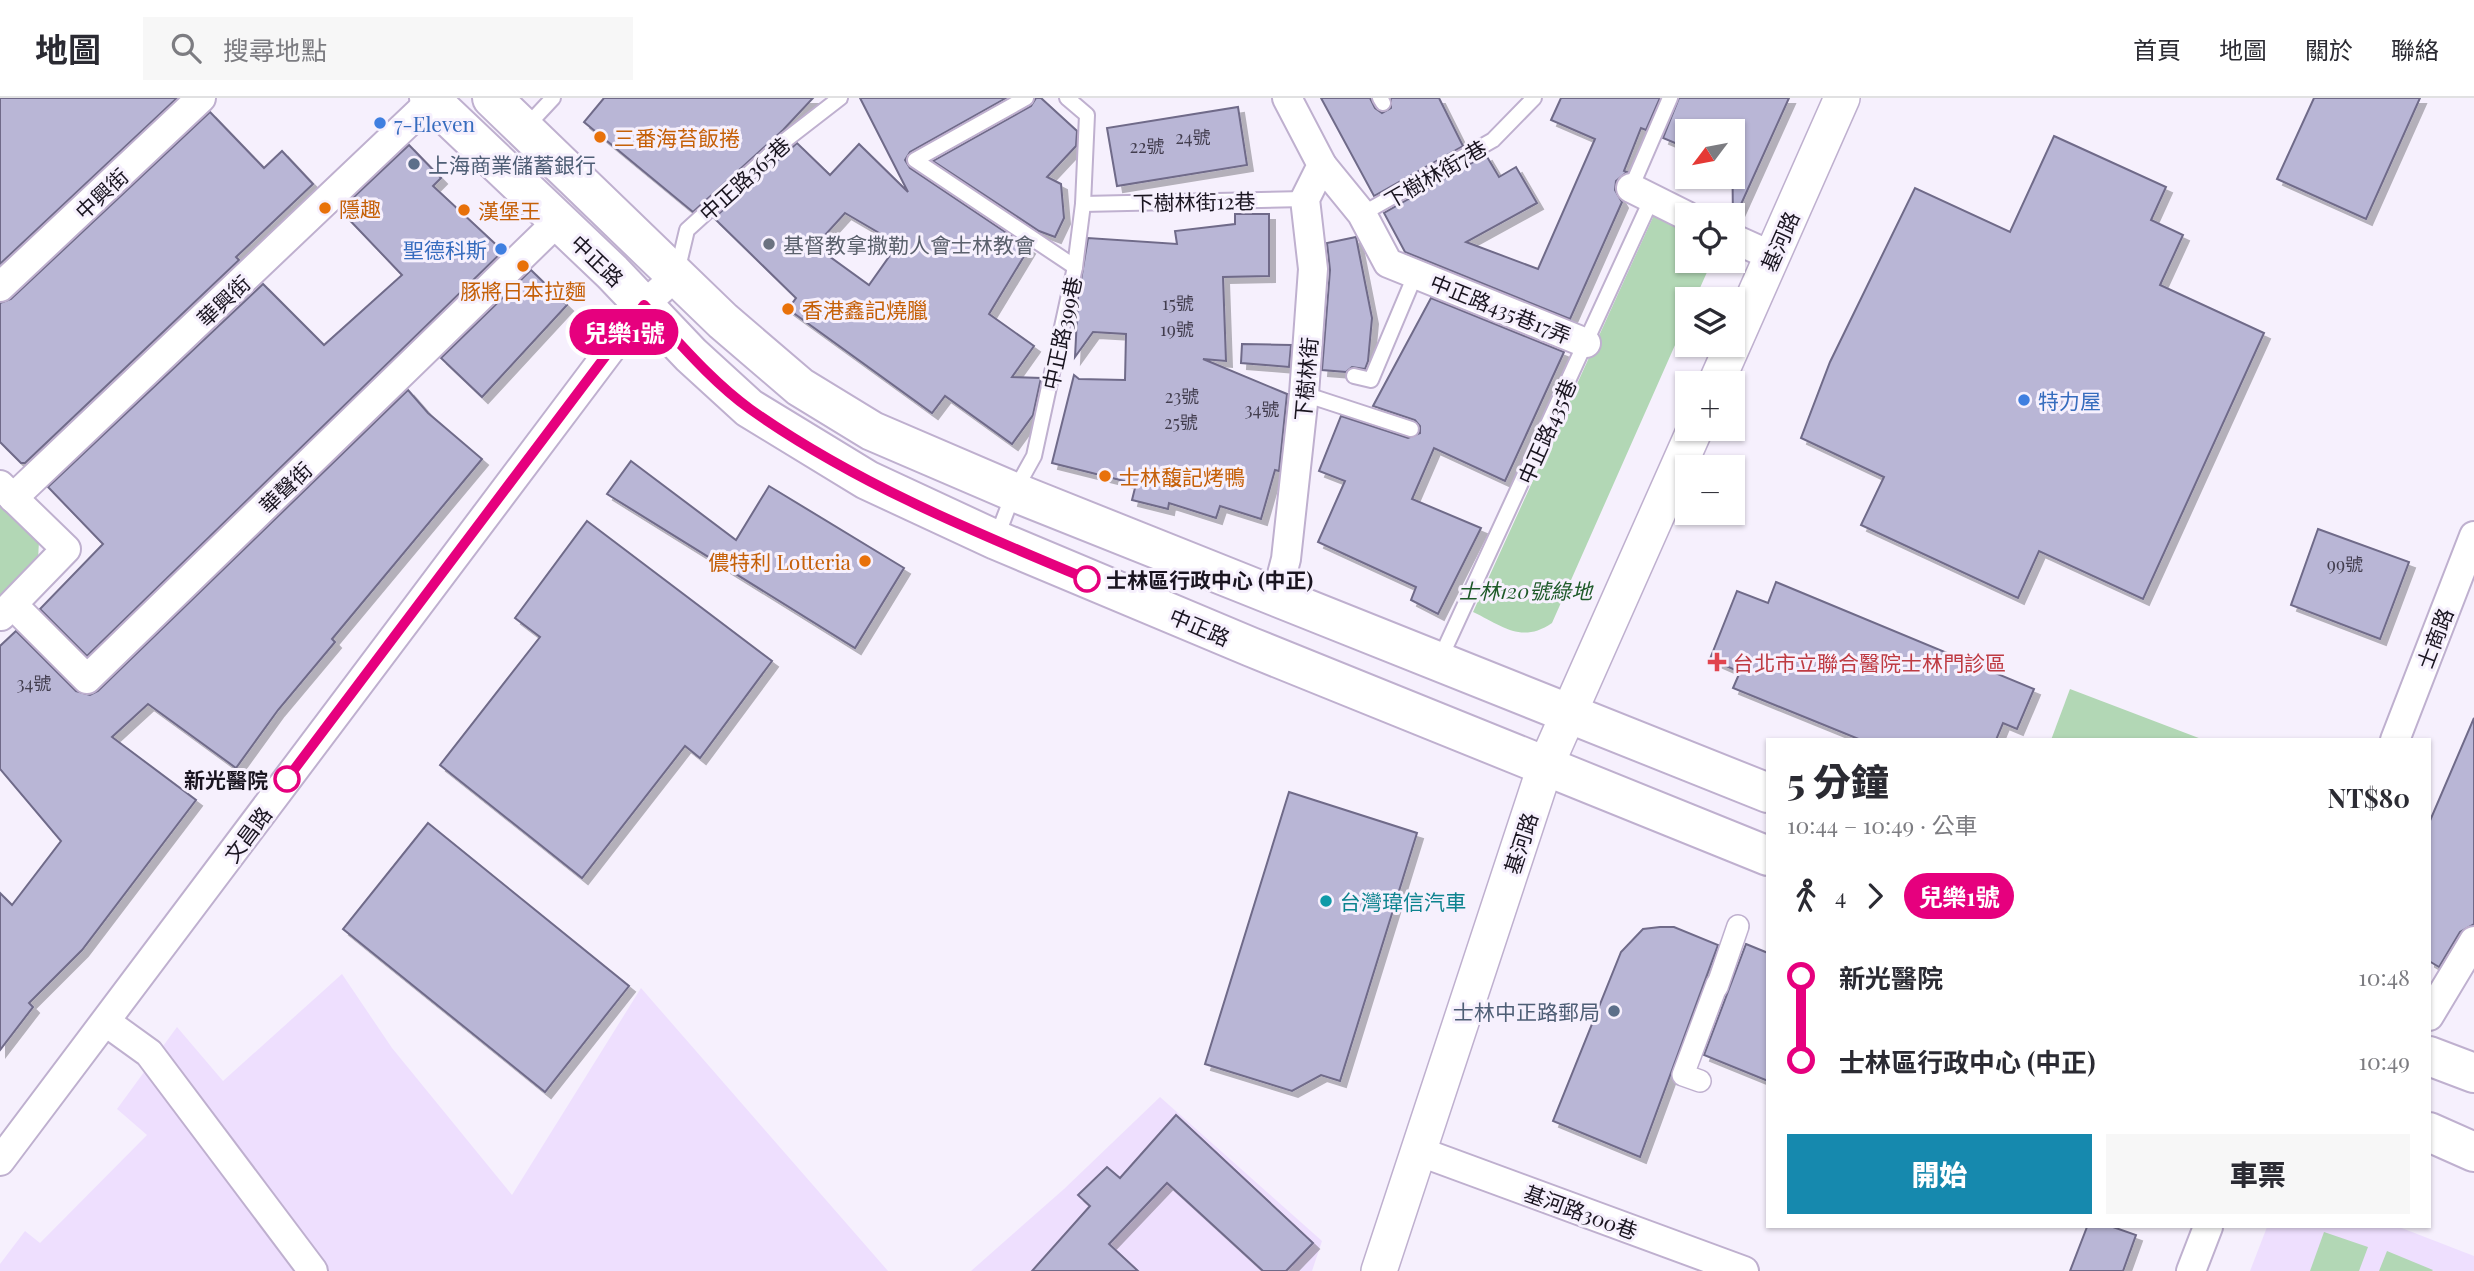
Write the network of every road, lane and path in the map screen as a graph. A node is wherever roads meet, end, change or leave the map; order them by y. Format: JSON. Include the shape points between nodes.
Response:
{"nodes":[{"id":1,"x":201,"y":98,"type":"edge"},
{"id":2,"x":492,"y":98,"type":"edge"},
{"id":3,"x":553,"y":98,"type":"edge"},
{"id":4,"x":840,"y":98,"type":"edge"},
{"id":5,"x":1026,"y":98,"type":"edge"},
{"id":6,"x":1067,"y":98,"type":"edge"},
{"id":7,"x":1287,"y":98,"type":"edge"},
{"id":8,"x":1534,"y":98,"type":"edge"},
{"id":9,"x":1670,"y":98,"type":"edge"},
{"id":10,"x":1843,"y":98,"type":"edge"},
{"id":11,"x":430,"y":99,"type":"edge"},
{"id":12,"x":524,"y":129,"type":"junction"},
{"id":13,"x":1322,"y":165,"type":"junction"},
{"id":14,"x":1641,"y":193,"type":"junction"},
{"id":15,"x":1305,"y":198,"type":"junction"},
{"id":16,"x":1083,"y":204,"type":"junction"},
{"id":17,"x":1675,"y":210,"type":"edge"},
{"id":18,"x":1362,"y":215,"type":"junction"},
{"id":19,"x":558,"y":221,"type":"junction"},
{"id":20,"x":1745,"y":244,"type":"edge"},
{"id":21,"x":1772,"y":256,"type":"junction"},
{"id":22,"x":1076,"y":267,"type":"junction"},
{"id":23,"x":1416,"y":273,"type":"junction"},
{"id":24,"x":676,"y":276,"type":"junction"},
{"id":25,"x":0,"y":288,"type":"edge"},
{"id":26,"x":644,"y":305,"type":"junction"},
{"id":27,"x":1586,"y":343,"type":"junction"},
{"id":28,"x":1721,"y":371,"type":"edge"},
{"id":29,"x":1354,"y":376,"type":"dead end"},
{"id":30,"x":1304,"y":394,"type":"junction"},
{"id":31,"x":1411,"y":429,"type":"dead end"},
{"id":32,"x":1690,"y":441,"type":"edge"},
{"id":33,"x":6,"y":491,"type":"edge"},
{"id":34,"x":1014,"y":492,"type":"junction"},
{"id":35,"x":2474,"y":536,"type":"edge"},
{"id":36,"x":996,"y":540,"type":"junction"},
{"id":37,"x":1276,"y":597,"type":"junction"},
{"id":38,"x":6,"y":611,"type":"edge"},
{"id":39,"x":1438,"y":664,"type":"junction"},
{"id":40,"x":1569,"y":713,"type":"junction"},
{"id":41,"x":2396,"y":738,"type":"edge"},
{"id":42,"x":1545,"y":767,"type":"junction"},
{"id":43,"x":1766,"y":792,"type":"edge"},
{"id":44,"x":1766,"y":855,"type":"edge"},
{"id":45,"x":1738,"y":926,"type":"dead end"},
{"id":46,"x":2474,"y":941,"type":"edge"},
{"id":47,"x":2431,"y":1013,"type":"edge"},
{"id":48,"x":106,"y":1022,"type":"junction"},
{"id":49,"x":2431,"y":1057,"type":"edge"},
{"id":50,"x":2474,"y":1073,"type":"edge"},
{"id":51,"x":1700,"y":1081,"type":"dead end"},
{"id":52,"x":2431,"y":1133,"type":"edge"},
{"id":53,"x":1418,"y":1152,"type":"junction"},
{"id":54,"x":2474,"y":1152,"type":"edge"},
{"id":55,"x":0,"y":1161,"type":"edge"},
{"id":56,"x":2208,"y":1228,"type":"edge"},
{"id":57,"x":313,"y":1271,"type":"edge"},
{"id":58,"x":1379,"y":1271,"type":"edge"},
{"id":59,"x":1744,"y":1271,"type":"edge"},
{"id":60,"x":2191,"y":1271,"type":"edge"}],
"edges":[{"from":1,"to":25,"type":"street","name":"中興街"},
{"from":2,"to":12,"type":"main road","name":"中正路"},
{"from":3,"to":12,"type":"lane"},
{"from":4,"to":24,"type":"lane","name":"中正路365巷","via":[[787,139],[687,230]]},
{"from":5,"to":22,"type":"lane","via":[[915,160]]},
{"from":6,"to":16,"type":"lane","name":"中正路399巷","via":[[1087,116]]},
{"from":7,"to":13,"type":"street"},
{"from":8,"to":18,"type":"lane","name":"下樹林街7巷","via":[[1493,140]]},
{"from":9,"to":14,"type":"lane","name":"中正路435巷"},
{"from":10,"to":21,"type":"street","name":"基河路"},
{"from":11,"to":19,"type":"main road","name":"中正路"},
{"from":11,"to":33,"type":"street","name":"華興街"},
{"from":12,"to":24,"type":"main road","name":"中正路"},
{"from":13,"to":15,"type":"street"},
{"from":13,"to":18,"type":"street"},
{"from":14,"to":17,"type":"street"},
{"from":14,"to":27,"type":"lane","name":"中正路435巷"},
{"from":15,"to":16,"type":"lane","name":"下樹林街12巷"},
{"from":15,"to":30,"type":"street","name":"下樹林街","via":[[1313,269]]},
{"from":16,"to":22,"type":"lane","name":"中正路399巷"},
{"from":18,"to":23,"type":"street","via":[[1388,263]]},
{"from":19,"to":26,"type":"main road","name":"中正路"},
{"from":19,"to":38,"type":"street","name":"華聲街","via":[[88,679]]},
{"from":20,"to":21,"type":"street"},
{"from":21,"to":28,"type":"street","name":"基河路"},
{"from":22,"to":34,"type":"lane","name":"中正路399巷","via":[[1034,456]]},
{"from":23,"to":27,"type":"street","name":"中正路435巷17弄"},
{"from":23,"to":29,"type":"lane","via":[[1371,380]]},
{"from":24,"to":26,"type":"street","name":"文昌路"},
{"from":24,"to":34,"type":"main road","name":"中正路","via":[[800,387],[872,431]]},
{"from":26,"to":36,"type":"main road","name":"中正路","via":[[749,408],[867,480]]},
{"from":26,"to":48,"type":"street","name":"文昌路"},
{"from":27,"to":39,"type":"lane","name":"中正路435巷"},
{"from":30,"to":31,"type":"lane"},
{"from":30,"to":37,"type":"street","name":"下樹林街","via":[[1286,559]]},
{"from":32,"to":40,"type":"street","name":"基河路"},
{"from":33,"to":38,"type":"street","name":"華聲街","via":[[66,549]]},
{"from":34,"to":36,"type":"lane","name":"中正路399巷"},
{"from":34,"to":37,"type":"main road","name":"中正路"},
{"from":35,"to":41,"type":"street","name":"士商路"},
{"from":36,"to":42,"type":"main road","name":"中正路"},
{"from":37,"to":39,"type":"main road","name":"中正路"},
{"from":39,"to":40,"type":"main road","name":"中正路"},
{"from":40,"to":42,"type":"street","name":"基河路"},
{"from":40,"to":43,"type":"main road","name":"中正路"},
{"from":42,"to":44,"type":"main road","name":"中正路"},
{"from":42,"to":53,"type":"street","name":"基河路"},
{"from":45,"to":51,"type":"street","via":[[1683,1075]]},
{"from":46,"to":47,"type":"street"},
{"from":48,"to":55,"type":"street","name":"文昌路"},
{"from":48,"to":57,"type":"street","via":[[149,1053]]},
{"from":49,"to":50,"type":"main road"},
{"from":52,"to":54,"type":"main road"},
{"from":53,"to":58,"type":"street","name":"基河路"},
{"from":53,"to":59,"type":"street","name":"基河路300巷"},
{"from":56,"to":60,"type":"street"}]}
